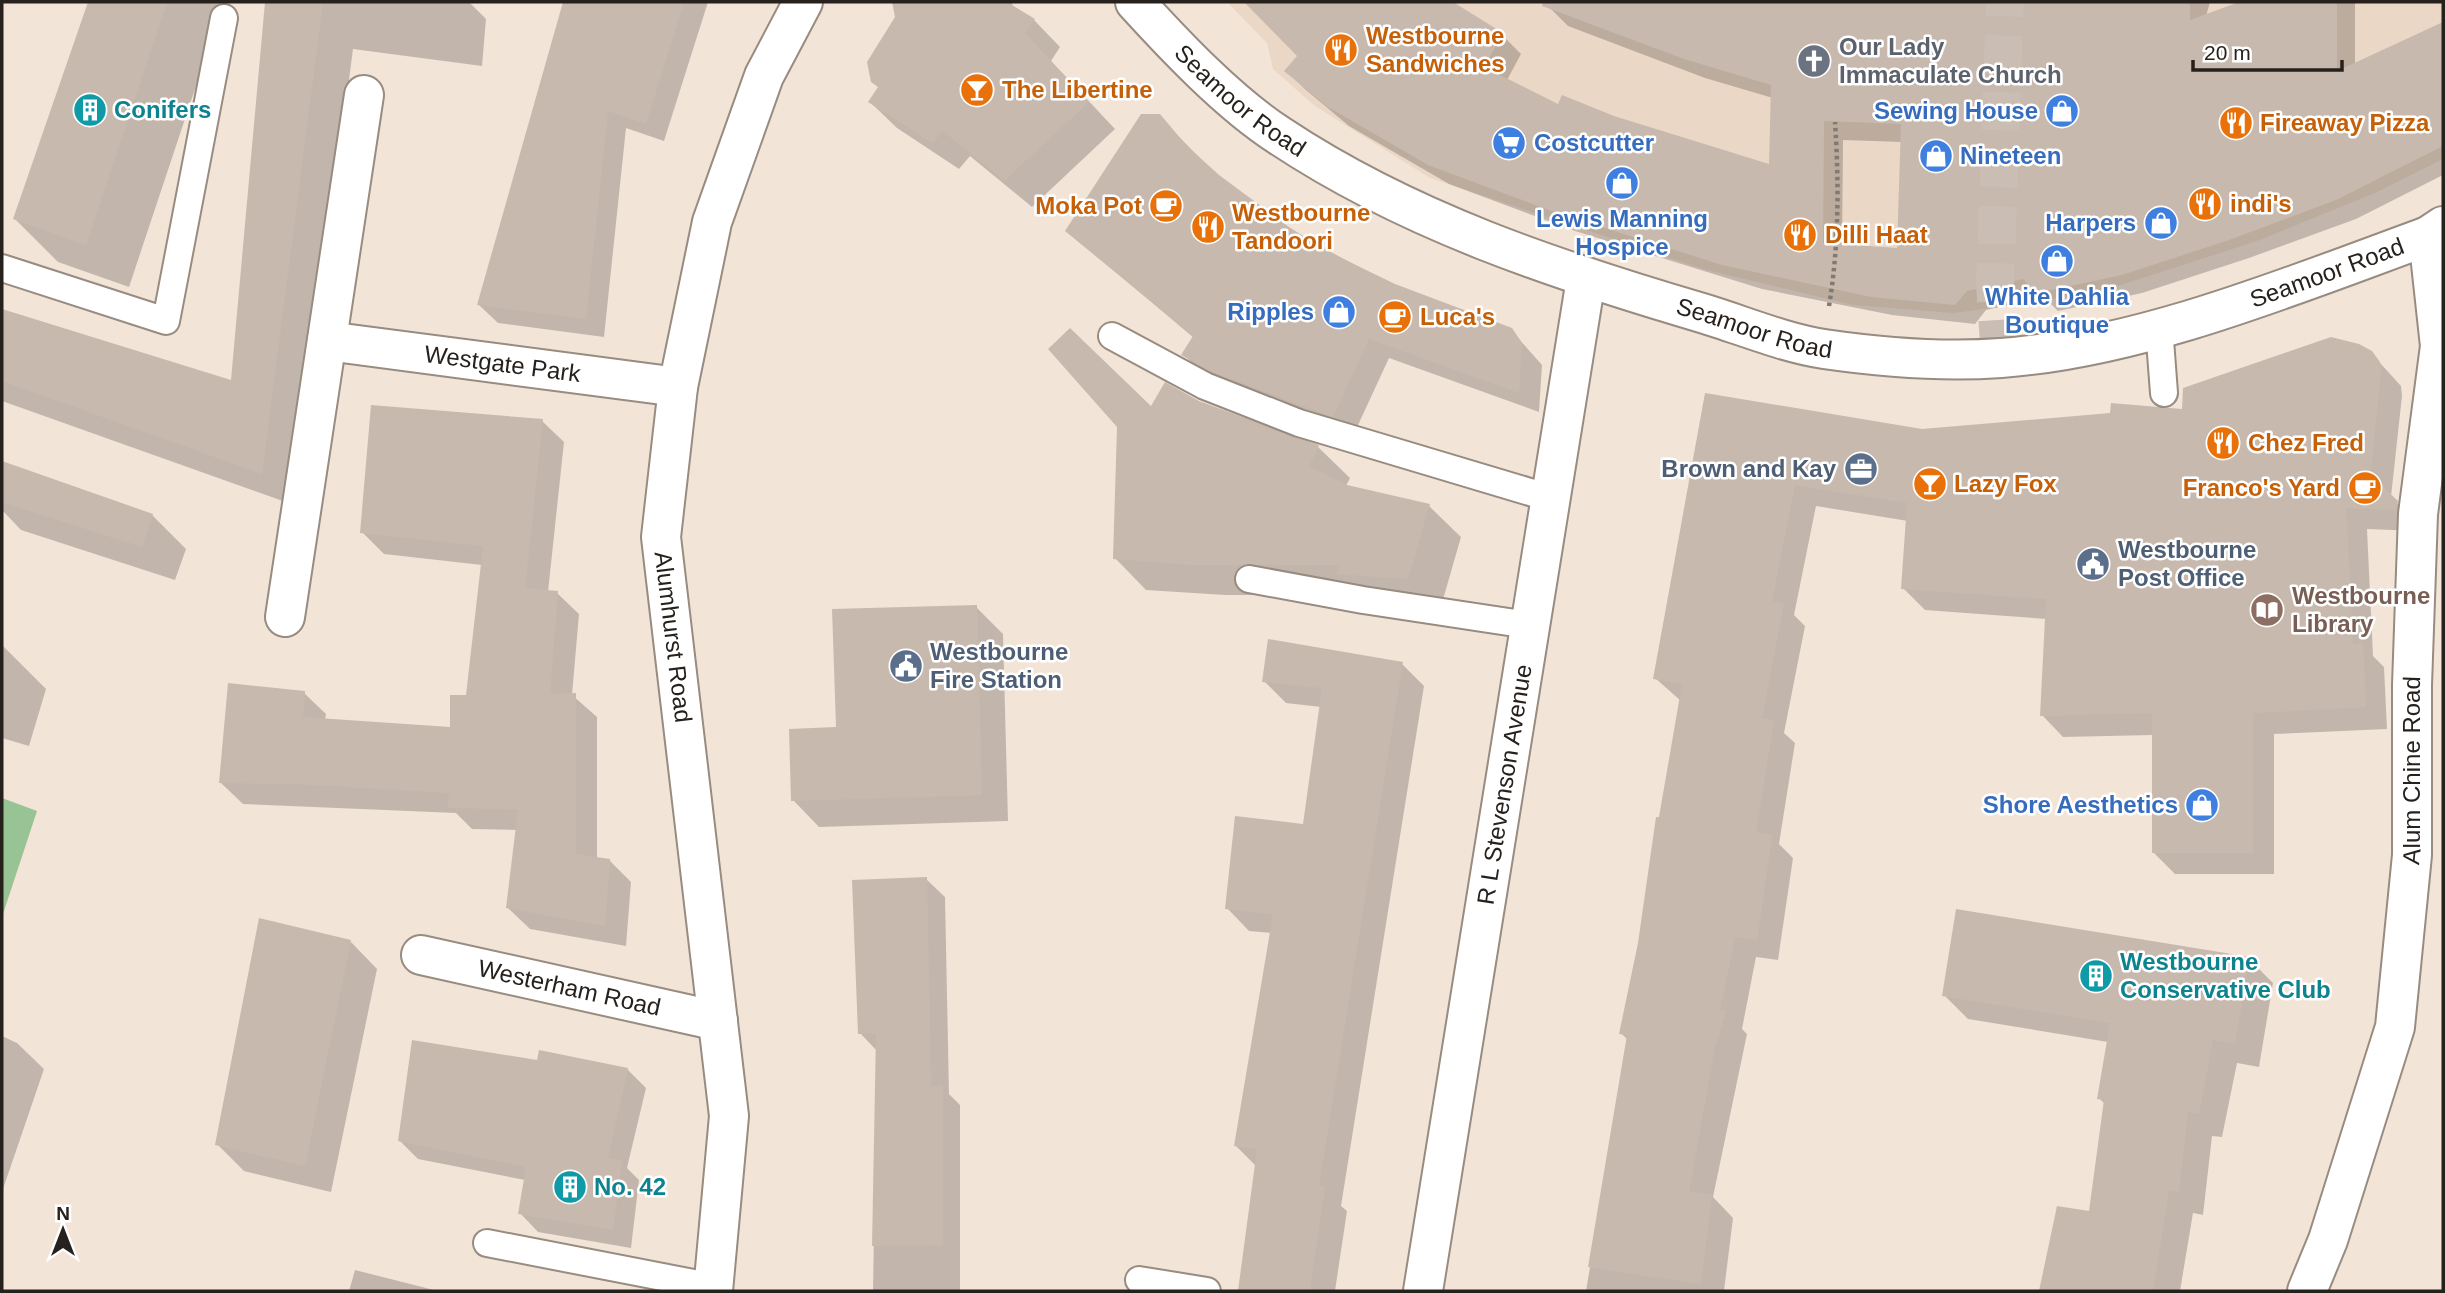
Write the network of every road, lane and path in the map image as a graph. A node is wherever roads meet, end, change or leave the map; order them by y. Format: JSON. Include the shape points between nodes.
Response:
{"nodes":[{"id":1,"x":803,"y":2,"type":"edge"},
{"id":2,"x":1135,"y":2,"type":"edge"},
{"id":3,"x":225,"y":18,"type":"dead end"},
{"id":4,"x":364,"y":95,"type":"dead end"},
{"id":5,"x":1835,"y":122,"type":"dead end"},
{"id":6,"x":2436,"y":231,"type":"edge"},
{"id":7,"x":2,"y":268,"type":"edge"},
{"id":8,"x":1586,"y":279,"type":"junction"},
{"id":9,"x":2439,"y":302,"type":"edge"},
{"id":10,"x":2159,"y":327,"type":"junction"},
{"id":11,"x":1112,"y":336,"type":"dead end"},
{"id":12,"x":327,"y":341,"type":"junction"},
{"id":13,"x":1821,"y":349,"type":"junction"},
{"id":14,"x":678,"y":387,"type":"junction"},
{"id":15,"x":2164,"y":393,"type":"dead end"},
{"id":16,"x":1550,"y":498,"type":"junction"},
{"id":17,"x":2431,"y":518,"type":"edge"},
{"id":18,"x":1249,"y":579,"type":"dead end"},
{"id":19,"x":285,"y":617,"type":"dead end"},
{"id":20,"x":1530,"y":625,"type":"junction"},
{"id":21,"x":421,"y":954,"type":"dead end"},
{"id":22,"x":718,"y":1021,"type":"junction"},
{"id":23,"x":487,"y":1243,"type":"dead end"},
{"id":24,"x":1139,"y":1280,"type":"dead end"},
{"id":25,"x":714,"y":1289,"type":"edge"},
{"id":26,"x":1207,"y":1291,"type":"edge"},
{"id":27,"x":1423,"y":1291,"type":"edge"},
{"id":28,"x":2307,"y":1291,"type":"edge"}],
"edges":[{"from":1,"to":14,"type":"street","name":"Alumhurst Road","via":[[764,76],[712,222]]},
{"from":2,"to":8,"type":"street","name":"Seamoor Road","via":[[1181,53],[1277,135],[1388,200]]},
{"from":3,"to":7,"type":"lane","via":[[166,321]]},
{"from":4,"to":12,"type":"street"},
{"from":5,"to":13,"type":"path","via":[[1833,281]]},
{"from":6,"to":9,"type":"street","name":"Alum Chine Road"},
{"from":6,"to":10,"type":"street","name":"Seamoor Road","via":[[2258,299]]},
{"from":8,"to":13,"type":"street","name":"Seamoor Road"},
{"from":8,"to":16,"type":"street","name":"R L Stevenson Avenue"},
{"from":9,"to":17,"type":"street","name":"Alum Chine Road","via":[[2441,346]]},
{"from":10,"to":13,"type":"street","name":"Seamoor Road","via":[[2078,347],[2000,358]]},
{"from":10,"to":15,"type":"lane"},
{"from":11,"to":16,"type":"lane","via":[[1205,386],[1299,423]]},
{"from":12,"to":14,"type":"street","name":"Westgate Park"},
{"from":12,"to":19,"type":"street"},
{"from":14,"to":22,"type":"street","name":"Alumhurst Road","via":[[661,537]]},
{"from":16,"to":20,"type":"street","name":"R L Stevenson Avenue"},
{"from":17,"to":28,"type":"street","name":"Alum Chine Road","via":[[2412,685],[2412,855],[2395,1027],[2328,1240]]},
{"from":18,"to":20,"type":"lane"},
{"from":20,"to":27,"type":"street","name":"R L Stevenson Avenue"},
{"from":21,"to":22,"type":"street","name":"Westerham Road"},
{"from":22,"to":25,"type":"street","name":"Alumhurst Road","via":[[729,1116]]},
{"from":23,"to":25,"type":"lane"},
{"from":24,"to":26,"type":"lane"}]}
